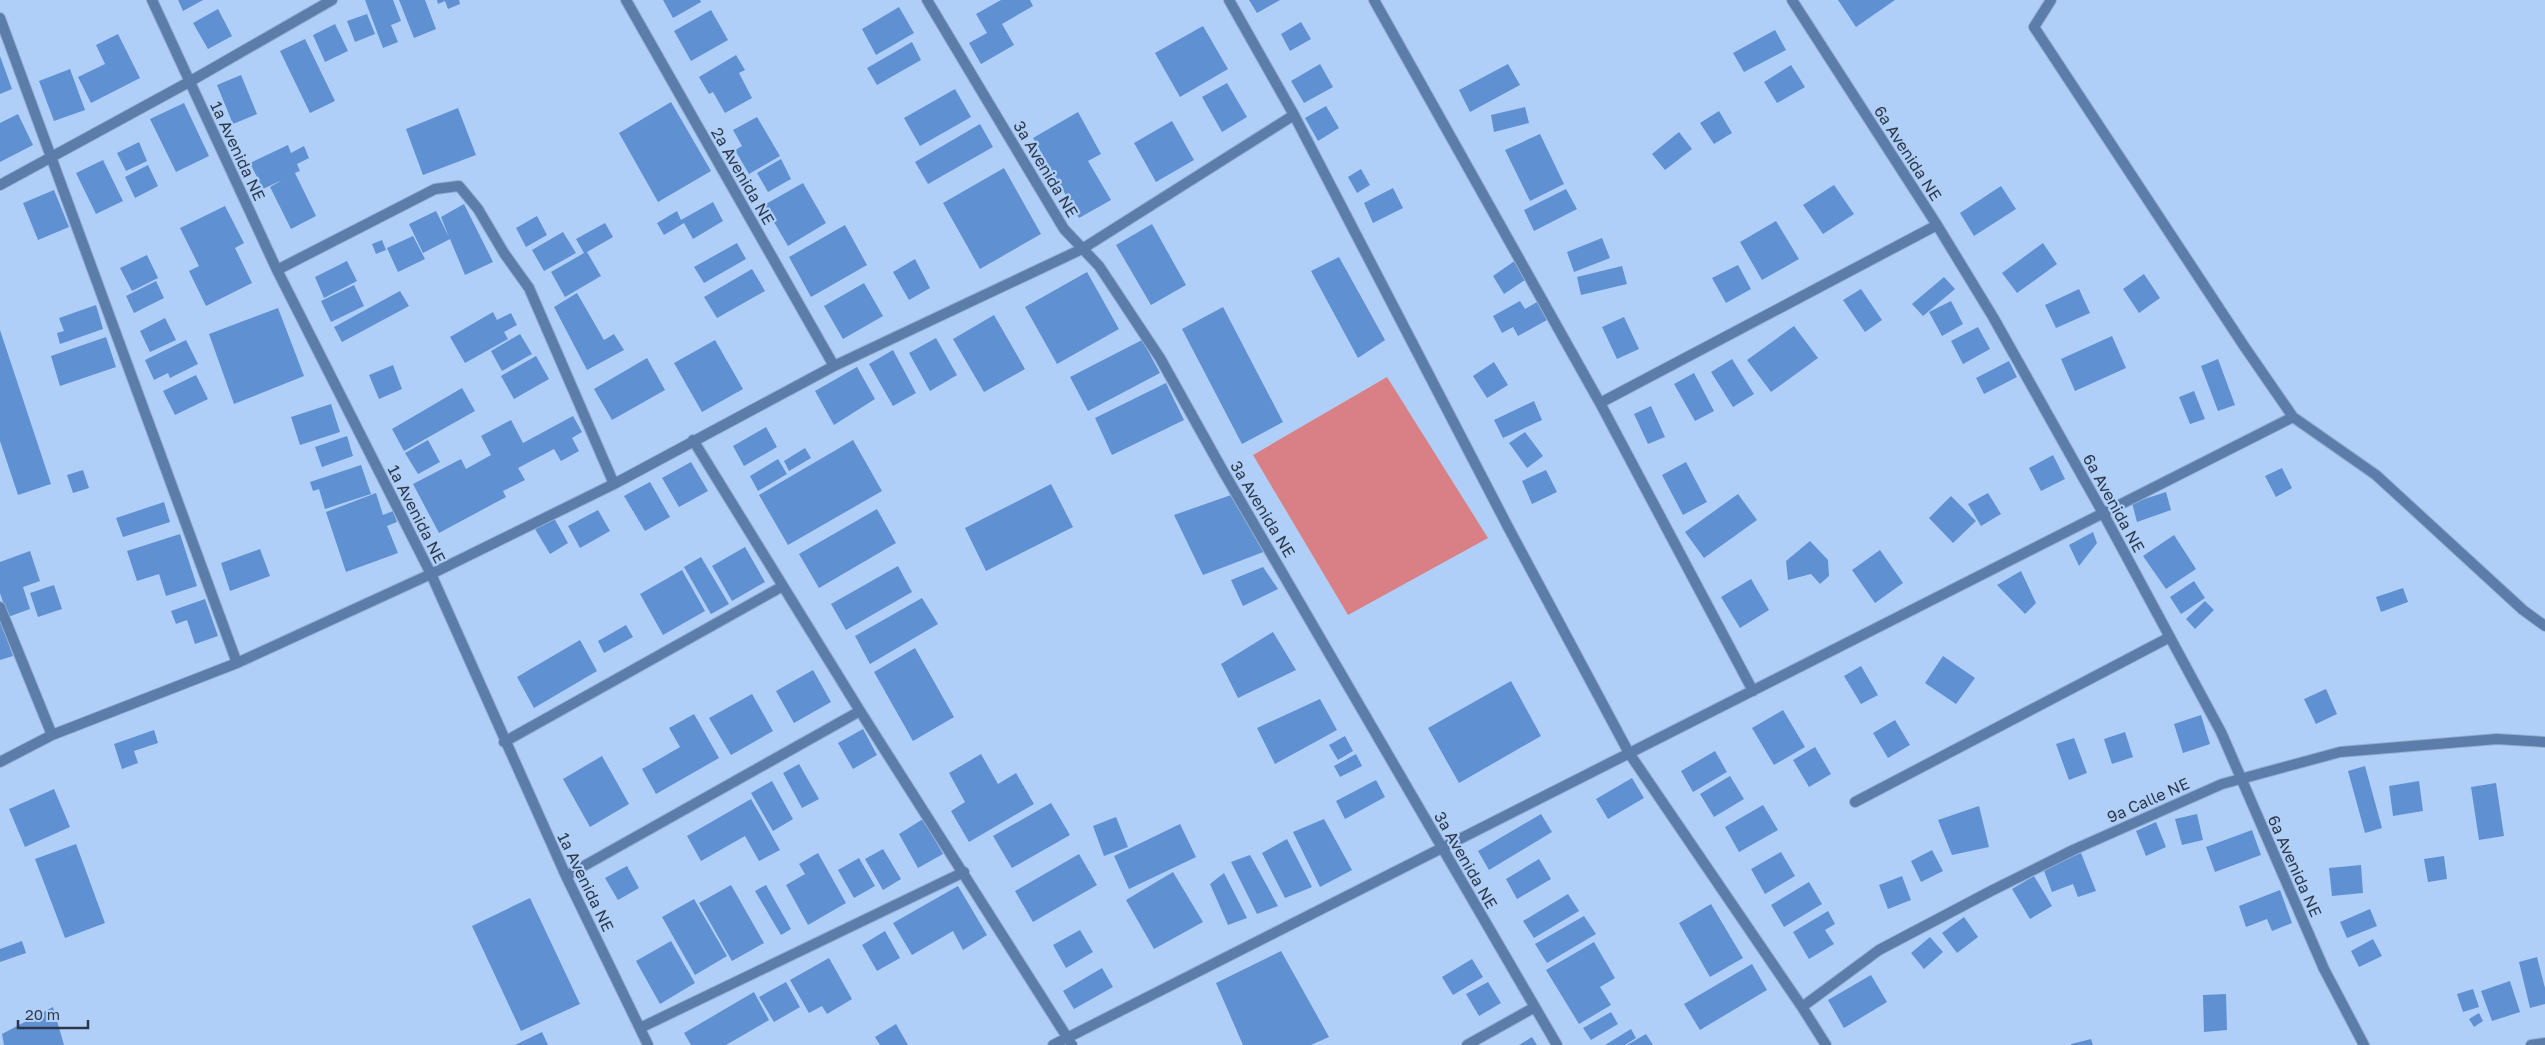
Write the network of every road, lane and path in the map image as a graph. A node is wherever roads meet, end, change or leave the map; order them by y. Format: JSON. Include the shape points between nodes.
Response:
{"nodes":[{"id":1,"x":152,"y":0,"type":"edge"},
{"id":2,"x":332,"y":0,"type":"edge"},
{"id":3,"x":626,"y":0,"type":"edge"},
{"id":4,"x":927,"y":0,"type":"edge"},
{"id":5,"x":1229,"y":0,"type":"edge"},
{"id":6,"x":1374,"y":0,"type":"edge"},
{"id":7,"x":1792,"y":0,"type":"edge"},
{"id":8,"x":2051,"y":0,"type":"edge"},
{"id":9,"x":0,"y":18,"type":"edge"},
{"id":10,"x":189,"y":82,"type":"junction"},
{"id":11,"x":1294,"y":116,"type":"junction"},
{"id":12,"x":52,"y":156,"type":"junction"},
{"id":13,"x":0,"y":185,"type":"edge"},
{"id":14,"x":1938,"y":225,"type":"junction"},
{"id":15,"x":1082,"y":249,"type":"junction"},
{"id":16,"x":277,"y":270,"type":"junction"},
{"id":17,"x":834,"y":366,"type":"junction"},
{"id":18,"x":1600,"y":402,"type":"junction"},
{"id":19,"x":2294,"y":417,"type":"junction"},
{"id":20,"x":693,"y":440,"type":"junction"},
{"id":21,"x":614,"y":484,"type":"junction"},
{"id":22,"x":2103,"y":514,"type":"junction"},
{"id":23,"x":431,"y":574,"type":"junction"},
{"id":24,"x":783,"y":586,"type":"junction"},
{"id":25,"x":0,"y":607,"type":"edge"},
{"id":26,"x":2545,"y":626,"type":"edge"},
{"id":27,"x":2170,"y":637,"type":"junction"},
{"id":28,"x":238,"y":663,"type":"junction"},
{"id":29,"x":1753,"y":691,"type":"junction"},
{"id":30,"x":860,"y":711,"type":"junction"},
{"id":31,"x":52,"y":735,"type":"junction"},
{"id":32,"x":504,"y":742,"type":"junction"},
{"id":33,"x":2545,"y":742,"type":"edge"},
{"id":34,"x":1629,"y":753,"type":"junction"},
{"id":35,"x":0,"y":762,"type":"edge"},
{"id":36,"x":2241,"y":779,"type":"junction"},
{"id":37,"x":1855,"y":802,"type":"dead end"},
{"id":38,"x":1441,"y":848,"type":"junction"},
{"id":39,"x":964,"y":872,"type":"junction"},
{"id":40,"x":566,"y":876,"type":"junction"},
{"id":41,"x":1802,"y":1007,"type":"junction"},
{"id":42,"x":1535,"y":1008,"type":"junction"},
{"id":43,"x":640,"y":1028,"type":"junction"},
{"id":44,"x":1070,"y":1041,"type":"edge"},
{"id":45,"x":2545,"y":1043,"type":"edge"},
{"id":46,"x":648,"y":1045,"type":"edge"},
{"id":47,"x":1053,"y":1045,"type":"edge"},
{"id":48,"x":1467,"y":1045,"type":"edge"},
{"id":49,"x":1557,"y":1045,"type":"edge"},
{"id":50,"x":1826,"y":1045,"type":"edge"},
{"id":51,"x":2364,"y":1045,"type":"edge"},
{"id":52,"x":2531,"y":1045,"type":"edge"}],
"edges":[{"from":1,"to":10,"type":"street","name":"1a Avenida NE"},
{"from":2,"to":10,"type":"street"},
{"from":3,"to":17,"type":"street","name":"2a Avenida NE"},
{"from":4,"to":15,"type":"street","name":"3a Avenida NE","via":[[1064,229]]},
{"from":5,"to":11,"type":"street"},
{"from":6,"to":18,"type":"street"},
{"from":7,"to":14,"type":"street","name":"6a Avenida NE"},
{"from":8,"to":19,"type":"street","via":[[2034,27]]},
{"from":9,"to":12,"type":"street"},
{"from":10,"to":12,"type":"street"},
{"from":10,"to":16,"type":"street","name":"1a Avenida NE"},
{"from":11,"to":15,"type":"street"},
{"from":11,"to":34,"type":"street"},
{"from":12,"to":13,"type":"street"},
{"from":12,"to":28,"type":"street"},
{"from":14,"to":18,"type":"street"},
{"from":14,"to":22,"type":"street","name":"6a Avenida NE","via":[[1994,317]]},
{"from":15,"to":17,"type":"street"},
{"from":15,"to":38,"type":"street","name":"3a Avenida NE","via":[[1099,266],[1160,358]]},
{"from":16,"to":21,"type":"street","via":[[435,189],[459,186],[478,209],[529,288]]},
{"from":16,"to":23,"type":"street","name":"1a Avenida NE"},
{"from":17,"to":20,"type":"street"},
{"from":18,"to":29,"type":"street"},
{"from":19,"to":22,"type":"street"},
{"from":19,"to":26,"type":"street","via":[[2376,475],[2523,610]]},
{"from":20,"to":21,"type":"street"},
{"from":20,"to":24,"type":"street"},
{"from":21,"to":23,"type":"street"},
{"from":22,"to":27,"type":"street","name":"6a Avenida NE"},
{"from":22,"to":29,"type":"street"},
{"from":23,"to":28,"type":"street"},
{"from":23,"to":32,"type":"street","name":"1a Avenida NE"},
{"from":24,"to":30,"type":"street"},
{"from":24,"to":32,"type":"street"},
{"from":25,"to":31,"type":"street"},
{"from":27,"to":36,"type":"street","name":"6a Avenida NE","via":[[2221,732]]},
{"from":27,"to":37,"type":"street"},
{"from":28,"to":31,"type":"street"},
{"from":29,"to":34,"type":"street"},
{"from":30,"to":39,"type":"street"},
{"from":30,"to":40,"type":"street"},
{"from":31,"to":35,"type":"street"},
{"from":32,"to":40,"type":"street","name":"1a Avenida NE"},
{"from":33,"to":36,"type":"street","name":"9a Calle NE","via":[[2497,738],[2340,752]]},
{"from":34,"to":38,"type":"street"},
{"from":34,"to":41,"type":"street"},
{"from":36,"to":41,"type":"street","name":"9a Calle NE","via":[[2222,784],[2073,850],[1990,891],[1879,950]]},
{"from":36,"to":51,"type":"street","name":"6a Avenida NE","via":[[2324,969]]},
{"from":38,"to":42,"type":"street","name":"3a Avenida NE"},
{"from":38,"to":44,"type":"street"},
{"from":39,"to":43,"type":"street"},
{"from":39,"to":44,"type":"street"},
{"from":40,"to":43,"type":"street","name":"1a Avenida NE"},
{"from":41,"to":50,"type":"street"},
{"from":42,"to":48,"type":"street"},
{"from":42,"to":49,"type":"street","name":"3a Avenida NE"},
{"from":43,"to":46,"type":"street","name":"1a Avenida NE"},
{"from":44,"to":47,"type":"street"},
{"from":45,"to":52,"type":"street"}]}
